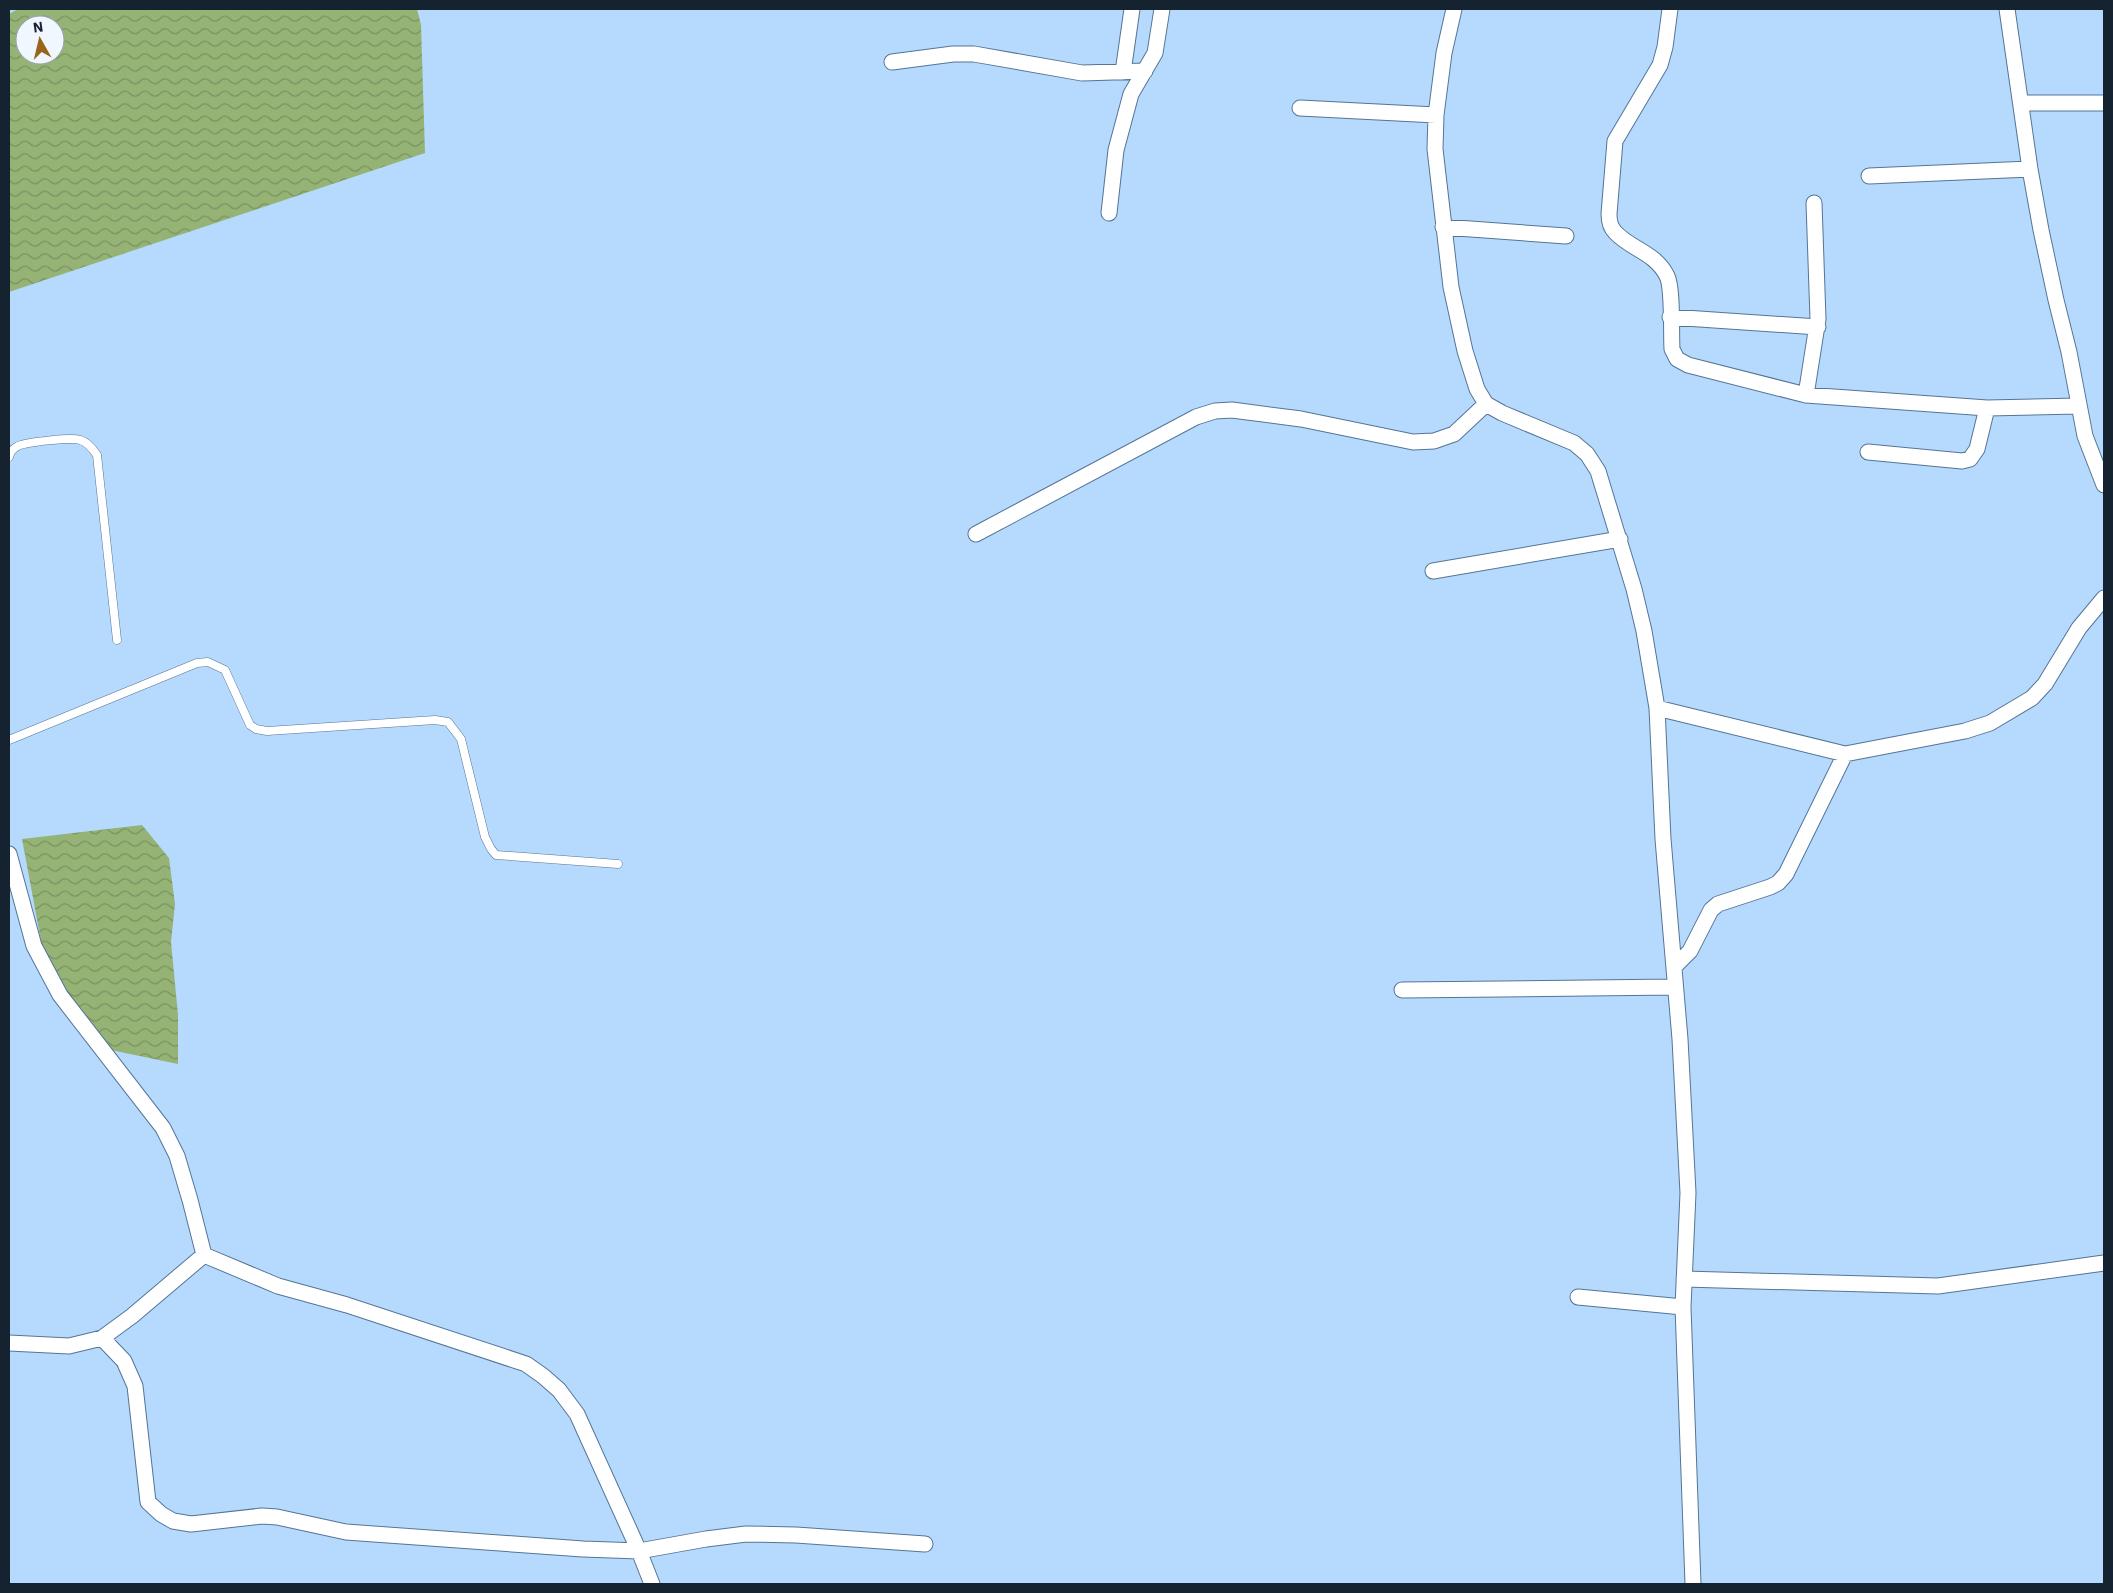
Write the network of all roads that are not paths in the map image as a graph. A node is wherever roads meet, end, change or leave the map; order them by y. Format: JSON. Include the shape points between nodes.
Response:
{"nodes":[{"id":1,"x":1132,"y":9,"type":"edge"},
{"id":2,"x":1162,"y":9,"type":"edge"},
{"id":3,"x":1454,"y":9,"type":"edge"},
{"id":4,"x":1670,"y":9,"type":"edge"},
{"id":5,"x":2007,"y":9,"type":"edge"},
{"id":6,"x":892,"y":62,"type":"dead end"},
{"id":7,"x":1145,"y":71,"type":"junction"},
{"id":8,"x":1123,"y":72,"type":"junction"},
{"id":9,"x":2022,"y":103,"type":"junction"},
{"id":10,"x":2104,"y":103,"type":"edge"},
{"id":11,"x":1300,"y":108,"type":"dead end"},
{"id":12,"x":1436,"y":115,"type":"junction"},
{"id":13,"x":2030,"y":169,"type":"junction"},
{"id":14,"x":1869,"y":176,"type":"dead end"},
{"id":15,"x":1814,"y":203,"type":"dead end"},
{"id":16,"x":1109,"y":213,"type":"dead end"},
{"id":17,"x":1443,"y":227,"type":"junction"},
{"id":18,"x":1566,"y":236,"type":"dead end"},
{"id":19,"x":1670,"y":317,"type":"junction"},
{"id":20,"x":1818,"y":327,"type":"junction"},
{"id":21,"x":1806,"y":395,"type":"junction"},
{"id":22,"x":1486,"y":404,"type":"junction"},
{"id":23,"x":2079,"y":406,"type":"junction"},
{"id":24,"x":1986,"y":408,"type":"junction"},
{"id":25,"x":1868,"y":452,"type":"dead end"},
{"id":26,"x":9,"y":457,"type":"edge"},
{"id":27,"x":2104,"y":485,"type":"edge"},
{"id":28,"x":976,"y":534,"type":"dead end"},
{"id":29,"x":1620,"y":539,"type":"junction"},
{"id":30,"x":1433,"y":571,"type":"dead end"},
{"id":31,"x":2104,"y":598,"type":"edge"},
{"id":32,"x":117,"y":640,"type":"dead end"},
{"id":33,"x":1657,"y":708,"type":"junction"},
{"id":34,"x":9,"y":740,"type":"edge"},
{"id":35,"x":1846,"y":754,"type":"junction"},
{"id":36,"x":9,"y":854,"type":"edge"},
{"id":37,"x":618,"y":864,"type":"dead end"},
{"id":38,"x":1674,"y":967,"type":"junction"},
{"id":39,"x":1674,"y":987,"type":"junction"},
{"id":40,"x":1402,"y":990,"type":"dead end"},
{"id":41,"x":204,"y":1256,"type":"junction"},
{"id":42,"x":2104,"y":1263,"type":"edge"},
{"id":43,"x":1684,"y":1279,"type":"junction"},
{"id":44,"x":1578,"y":1297,"type":"dead end"},
{"id":45,"x":1682,"y":1307,"type":"junction"},
{"id":46,"x":102,"y":1338,"type":"junction"},
{"id":47,"x":9,"y":1343,"type":"edge"},
{"id":48,"x":925,"y":1544,"type":"dead end"},
{"id":49,"x":639,"y":1551,"type":"junction"},
{"id":50,"x":652,"y":1584,"type":"edge"},
{"id":51,"x":1693,"y":1584,"type":"edge"}],
"edges":[{"from":1,"to":8,"type":"street"},
{"from":2,"to":7,"type":"street","via":[[1155,53]]},
{"from":3,"to":12,"type":"street"},
{"from":4,"to":19,"type":"street","via":[[1660,65],[1615,141],[1609,214],[1614,232],[1662,268],[1670,290]]},
{"from":5,"to":9,"type":"street"},
{"from":6,"to":8,"type":"street","via":[[974,54],[1076,73]]},
{"from":7,"to":8,"type":"street"},
{"from":7,"to":16,"type":"street","via":[[1132,94],[1116,150]]},
{"from":9,"to":10,"type":"street"},
{"from":9,"to":13,"type":"street"},
{"from":11,"to":12,"type":"street"},
{"from":12,"to":17,"type":"street","via":[[1435,149]]},
{"from":13,"to":14,"type":"street"},
{"from":13,"to":23,"type":"street"},
{"from":15,"to":20,"type":"street"},
{"from":17,"to":18,"type":"street"},
{"from":17,"to":22,"type":"street","via":[[1451,287],[1465,351],[1477,389]]},
{"from":19,"to":20,"type":"street"},
{"from":19,"to":21,"type":"street","via":[[1672,350],[1677,359],[1688,365]]},
{"from":20,"to":21,"type":"street"},
{"from":21,"to":24,"type":"street"},
{"from":22,"to":28,"type":"street","via":[[1454,434],[1434,441],[1413,442],[1300,419],[1232,410],[1214,411],[1196,417]]},
{"from":22,"to":29,"type":"street","via":[[1574,443],[1587,454],[1598,471]]},
{"from":23,"to":24,"type":"street"},
{"from":23,"to":27,"type":"street","via":[[2085,436]]},
{"from":24,"to":25,"type":"street","via":[[1977,449],[1970,459],[1962,461]]},
{"from":26,"to":32,"type":"lane","via":[[17,446],[32,442],[79,439],[98,455]]},
{"from":29,"to":30,"type":"street"},
{"from":29,"to":33,"type":"street","via":[[1644,631]]},
{"from":31,"to":35,"type":"street","via":[[2074,636],[2046,684],[2032,698],[1990,723],[1965,731]]},
{"from":33,"to":35,"type":"street"},
{"from":33,"to":38,"type":"street","via":[[1662,839]]},
{"from":34,"to":37,"type":"lane","via":[[198,662],[208,662],[224,670],[250,725],[267,731],[435,720],[448,722],[461,739],[486,837],[496,855]]},
{"from":35,"to":38,"type":"street","via":[[1786,874],[1770,887],[1718,904],[1711,910],[1690,951]]},
{"from":36,"to":41,"type":"street","via":[[34,946],[60,995],[163,1128],[177,1156]]},
{"from":38,"to":39,"type":"street"},
{"from":39,"to":40,"type":"street"},
{"from":39,"to":43,"type":"street","via":[[1688,1193]]},
{"from":41,"to":46,"type":"street"},
{"from":41,"to":49,"type":"street","via":[[278,1286],[347,1304],[526,1364],[559,1390],[577,1414]]},
{"from":42,"to":43,"type":"street","via":[[1938,1286]]},
{"from":43,"to":45,"type":"street"},
{"from":44,"to":45,"type":"street"},
{"from":45,"to":51,"type":"street"},
{"from":46,"to":47,"type":"street","via":[[69,1346]]},
{"from":46,"to":49,"type":"street","via":[[124,1361],[135,1386],[148,1502],[173,1521],[191,1524],[269,1517],[346,1532]]},
{"from":48,"to":49,"type":"street","via":[[746,1534]]},
{"from":49,"to":50,"type":"street"}]}
